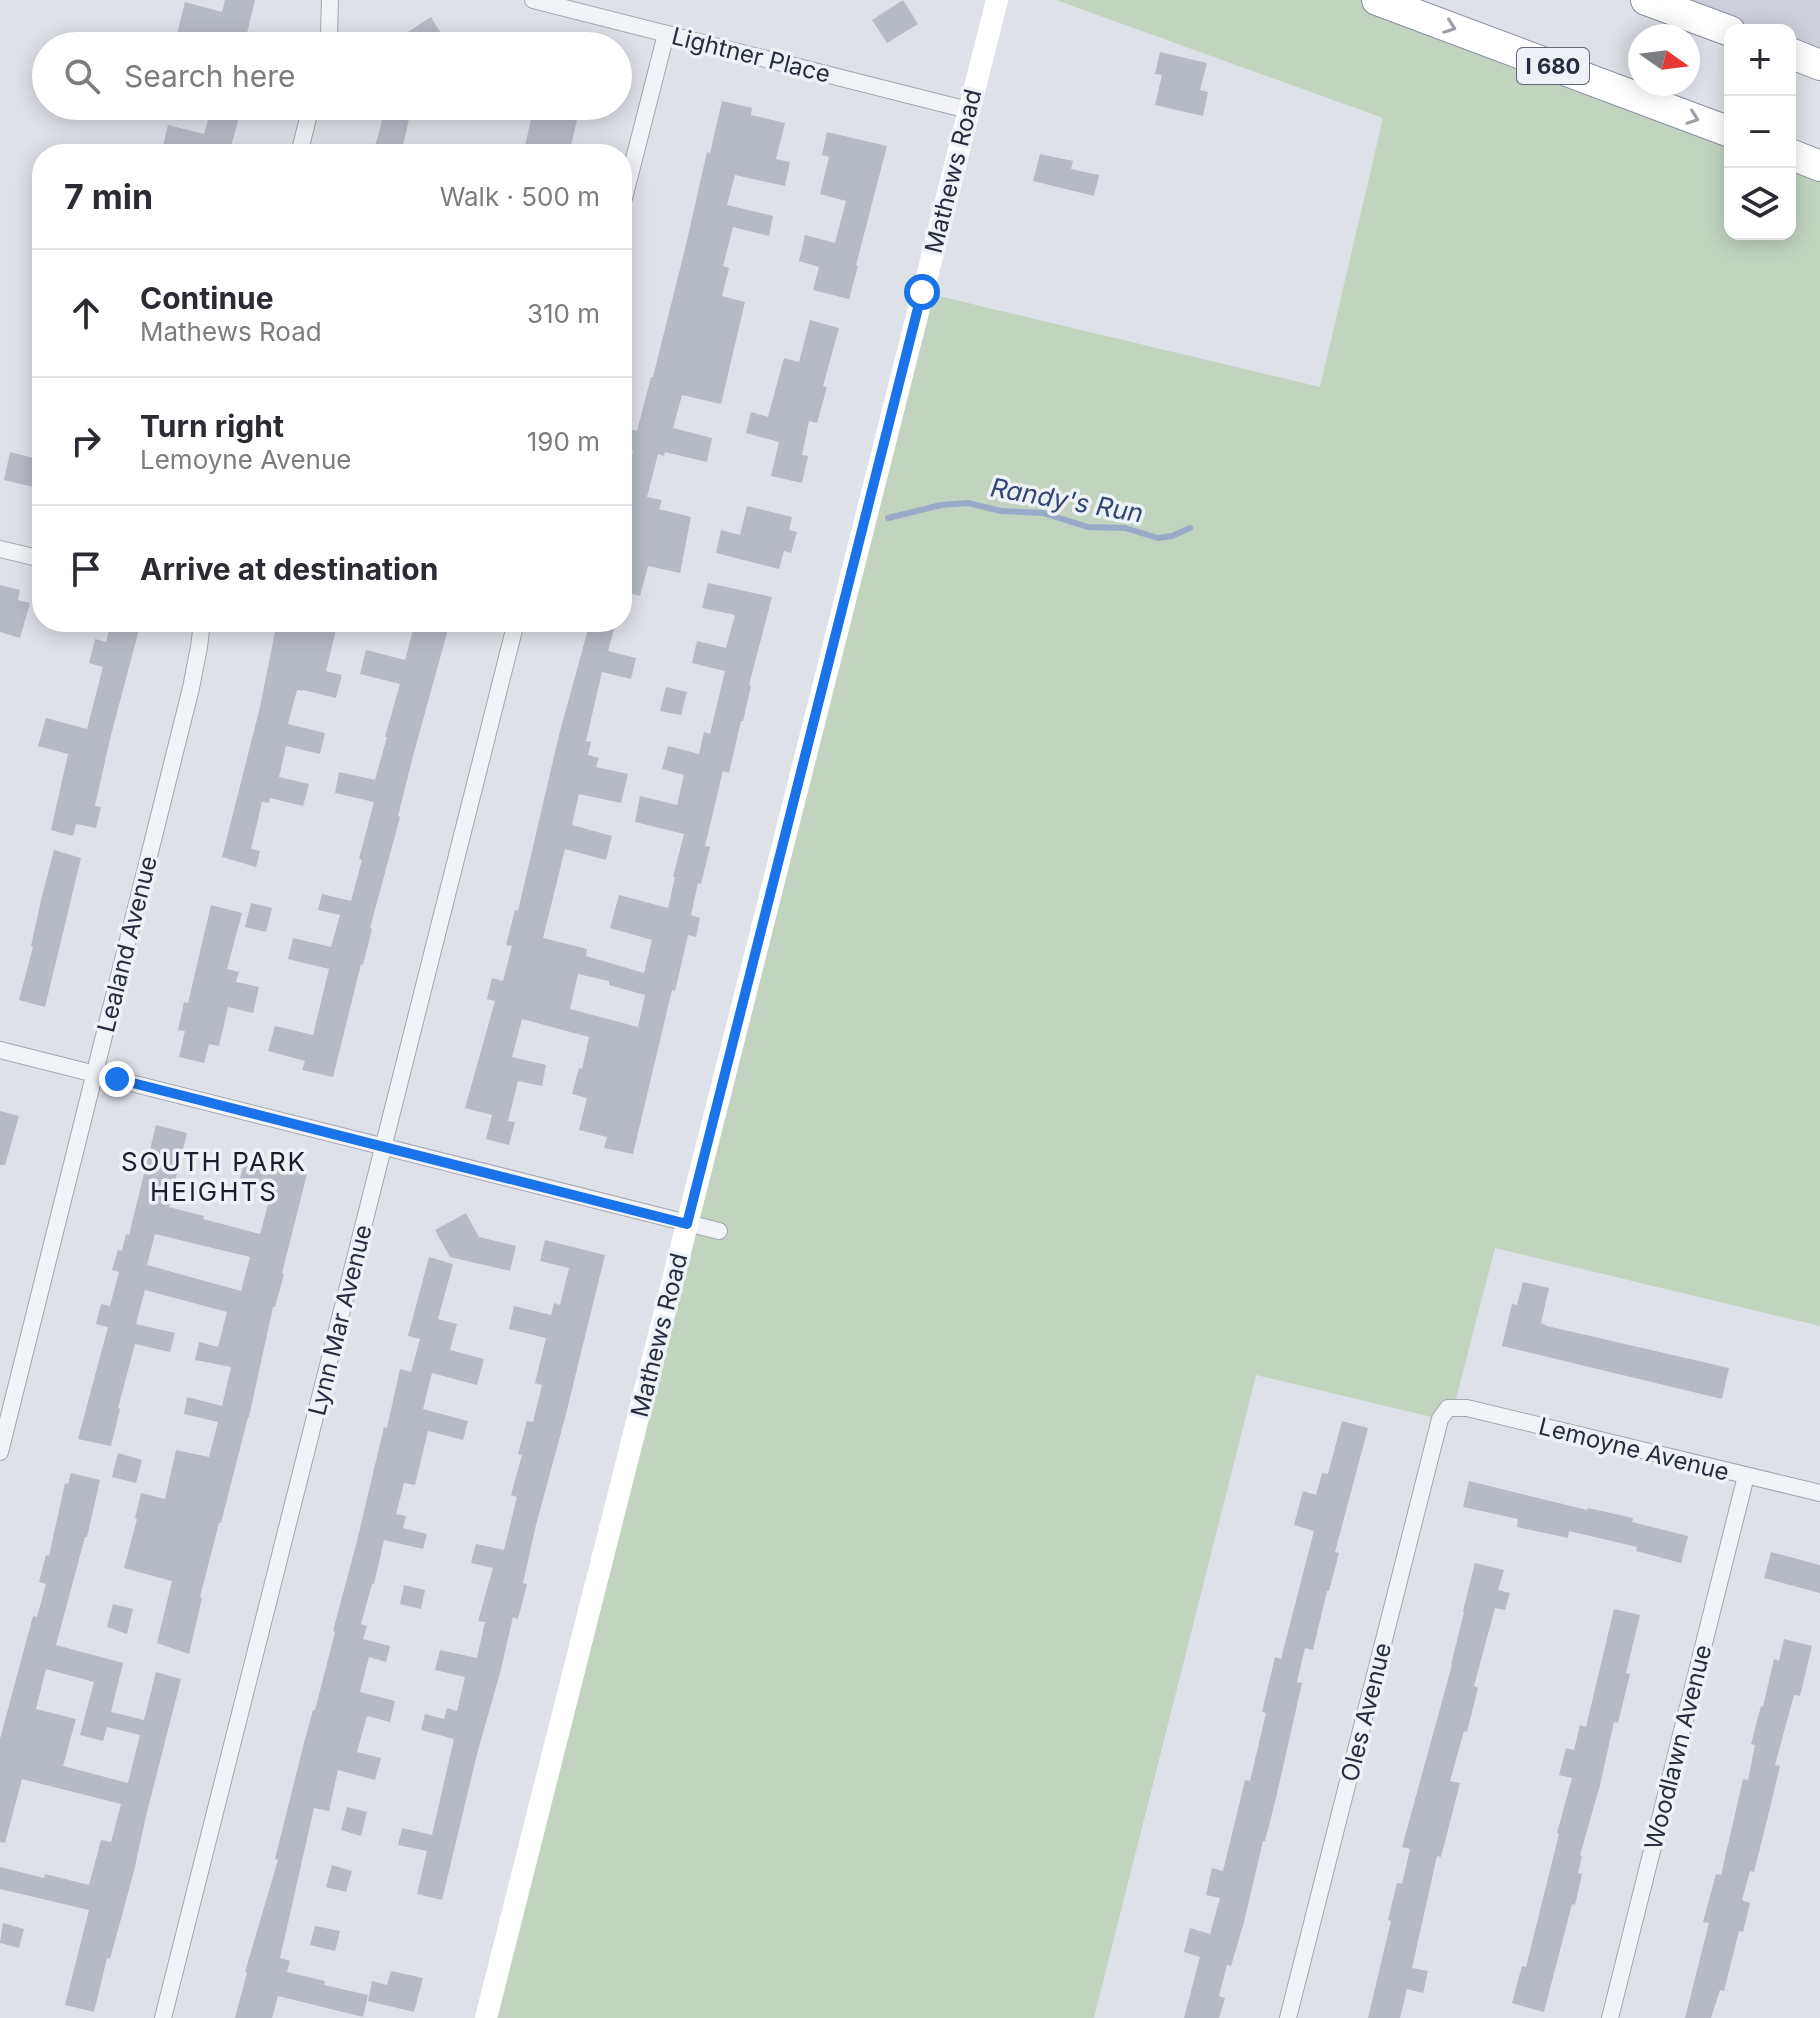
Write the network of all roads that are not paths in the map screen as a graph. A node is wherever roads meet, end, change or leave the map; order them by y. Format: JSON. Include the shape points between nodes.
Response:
{"nodes":[{"id":1,"x":330,"y":0,"type":"edge"},
{"id":2,"x":533,"y":0,"type":"edge"},
{"id":3,"x":997,"y":0,"type":"edge"},
{"id":4,"x":1377,"y":0,"type":"edge"},
{"id":5,"x":1646,"y":0,"type":"edge"},
{"id":6,"x":1724,"y":29,"type":"edge"},
{"id":7,"x":328,"y":32,"type":"edge"},
{"id":8,"x":666,"y":34,"type":"junction"},
{"id":9,"x":1796,"y":55,"type":"edge"},
{"id":10,"x":1820,"y":65,"type":"edge"},
{"id":11,"x":968,"y":110,"type":"junction"},
{"id":12,"x":308,"y":120,"type":"edge"},
{"id":13,"x":1724,"y":130,"type":"edge"},
{"id":14,"x":302,"y":144,"type":"edge"},
{"id":15,"x":1796,"y":156,"type":"edge"},
{"id":16,"x":1820,"y":166,"type":"edge"},
{"id":17,"x":632,"y":167,"type":"edge"},
{"id":18,"x":0,"y":549,"type":"edge"},
{"id":19,"x":32,"y":557,"type":"edge"},
{"id":20,"x":201,"y":632,"type":"edge"},
{"id":21,"x":513,"y":632,"type":"edge"},
{"id":22,"x":0,"y":1050,"type":"edge"},
{"id":23,"x":94,"y":1074,"type":"junction"},
{"id":24,"x":383,"y":1147,"type":"junction"},
{"id":25,"x":687,"y":1224,"type":"junction"},
{"id":26,"x":719,"y":1231,"type":"dead end"},
{"id":27,"x":1448,"y":1408,"type":"joint"},
{"id":28,"x":0,"y":1452,"type":"edge"},
{"id":29,"x":1746,"y":1476,"type":"junction"},
{"id":30,"x":1820,"y":1493,"type":"edge"},
{"id":31,"x":163,"y":2018,"type":"edge"},
{"id":32,"x":486,"y":2018,"type":"edge"},
{"id":33,"x":1288,"y":2018,"type":"edge"},
{"id":34,"x":1610,"y":2018,"type":"edge"}],
"edges":[{"from":1,"to":7,"type":"street"},
{"from":2,"to":8,"type":"street","name":"Lightner Place"},
{"from":3,"to":11,"type":"street","name":"Mathews Road"},
{"from":4,"to":13,"type":"highway","number":"I 680","one_way":true},
{"from":5,"to":6,"type":"highway"},
{"from":8,"to":11,"type":"street","name":"Lightner Place"},
{"from":8,"to":17,"type":"street"},
{"from":9,"to":10,"type":"highway"},
{"from":11,"to":25,"type":"street","name":"Mathews Road"},
{"from":12,"to":14,"type":"street"},
{"from":15,"to":16,"type":"highway"},
{"from":18,"to":19,"type":"street"},
{"from":20,"to":23,"type":"street","name":"Lealand Avenue"},
{"from":21,"to":24,"type":"street","name":"Lynn Mar Avenue"},
{"from":22,"to":23,"type":"street"},
{"from":23,"to":24,"type":"street"},
{"from":23,"to":28,"type":"street","name":"Lealand Avenue"},
{"from":24,"to":25,"type":"street"},
{"from":24,"to":31,"type":"street","name":"Lynn Mar Avenue"},
{"from":25,"to":26,"type":"street"},
{"from":25,"to":32,"type":"street","name":"Mathews Road"},
{"from":27,"to":29,"type":"street","name":"Lemoyne Avenue","via":[[1467,1408]]},
{"from":27,"to":33,"type":"street","name":"Oles Avenue","via":[[1440,1419]]},
{"from":29,"to":30,"type":"street","name":"Lemoyne Avenue"},
{"from":29,"to":34,"type":"street","name":"Woodlawn Avenue"}]}
